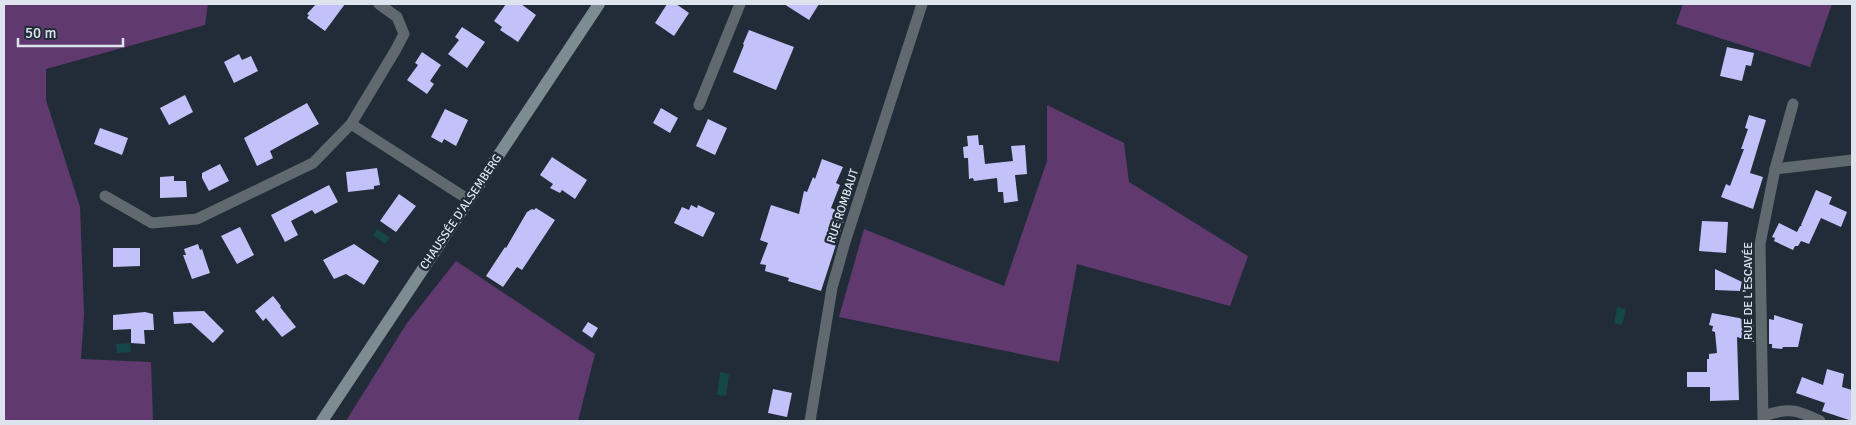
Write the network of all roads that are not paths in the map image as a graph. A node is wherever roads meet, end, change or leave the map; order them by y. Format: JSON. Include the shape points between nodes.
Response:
{"nodes":[{"id":1,"x":379,"y":4,"type":"edge"},
{"id":2,"x":599,"y":4,"type":"edge"},
{"id":3,"x":740,"y":4,"type":"edge"},
{"id":4,"x":922,"y":4,"type":"edge"},
{"id":5,"x":1793,"y":104,"type":"dead end"},
{"id":6,"x":699,"y":105,"type":"dead end"},
{"id":7,"x":350,"y":124,"type":"junction"},
{"id":8,"x":1852,"y":160,"type":"edge"},
{"id":9,"x":1775,"y":169,"type":"junction"},
{"id":10,"x":105,"y":196,"type":"dead end"},
{"id":11,"x":469,"y":200,"type":"junction"},
{"id":12,"x":1764,"y":418,"type":"edge"},
{"id":13,"x":322,"y":421,"type":"edge"},
{"id":14,"x":810,"y":421,"type":"edge"},
{"id":15,"x":1820,"y":421,"type":"edge"}],
"edges":[{"from":1,"to":7,"type":"street","via":[[397,17],[404,34]]},
{"from":2,"to":11,"type":"main road","name":"CHAUSSÉE D'ALSEMBERG"},
{"from":3,"to":6,"type":"street"},
{"from":4,"to":14,"type":"street","name":"RUE ROMBAUT","via":[[832,288]]},
{"from":5,"to":9,"type":"street","name":"RUE DE L'ESCAVÉE"},
{"from":7,"to":10,"type":"street","via":[[313,163],[197,219],[152,223]]},
{"from":7,"to":11,"type":"street"},
{"from":8,"to":9,"type":"street"},
{"from":9,"to":12,"type":"street","name":"RUE DE L'ESCAVÉE","via":[[1760,244]]},
{"from":11,"to":13,"type":"main road","name":"CHAUSSÉE D'ALSEMBERG"},
{"from":12,"to":15,"type":"street","via":[[1780,410],[1800,412]]}]}
